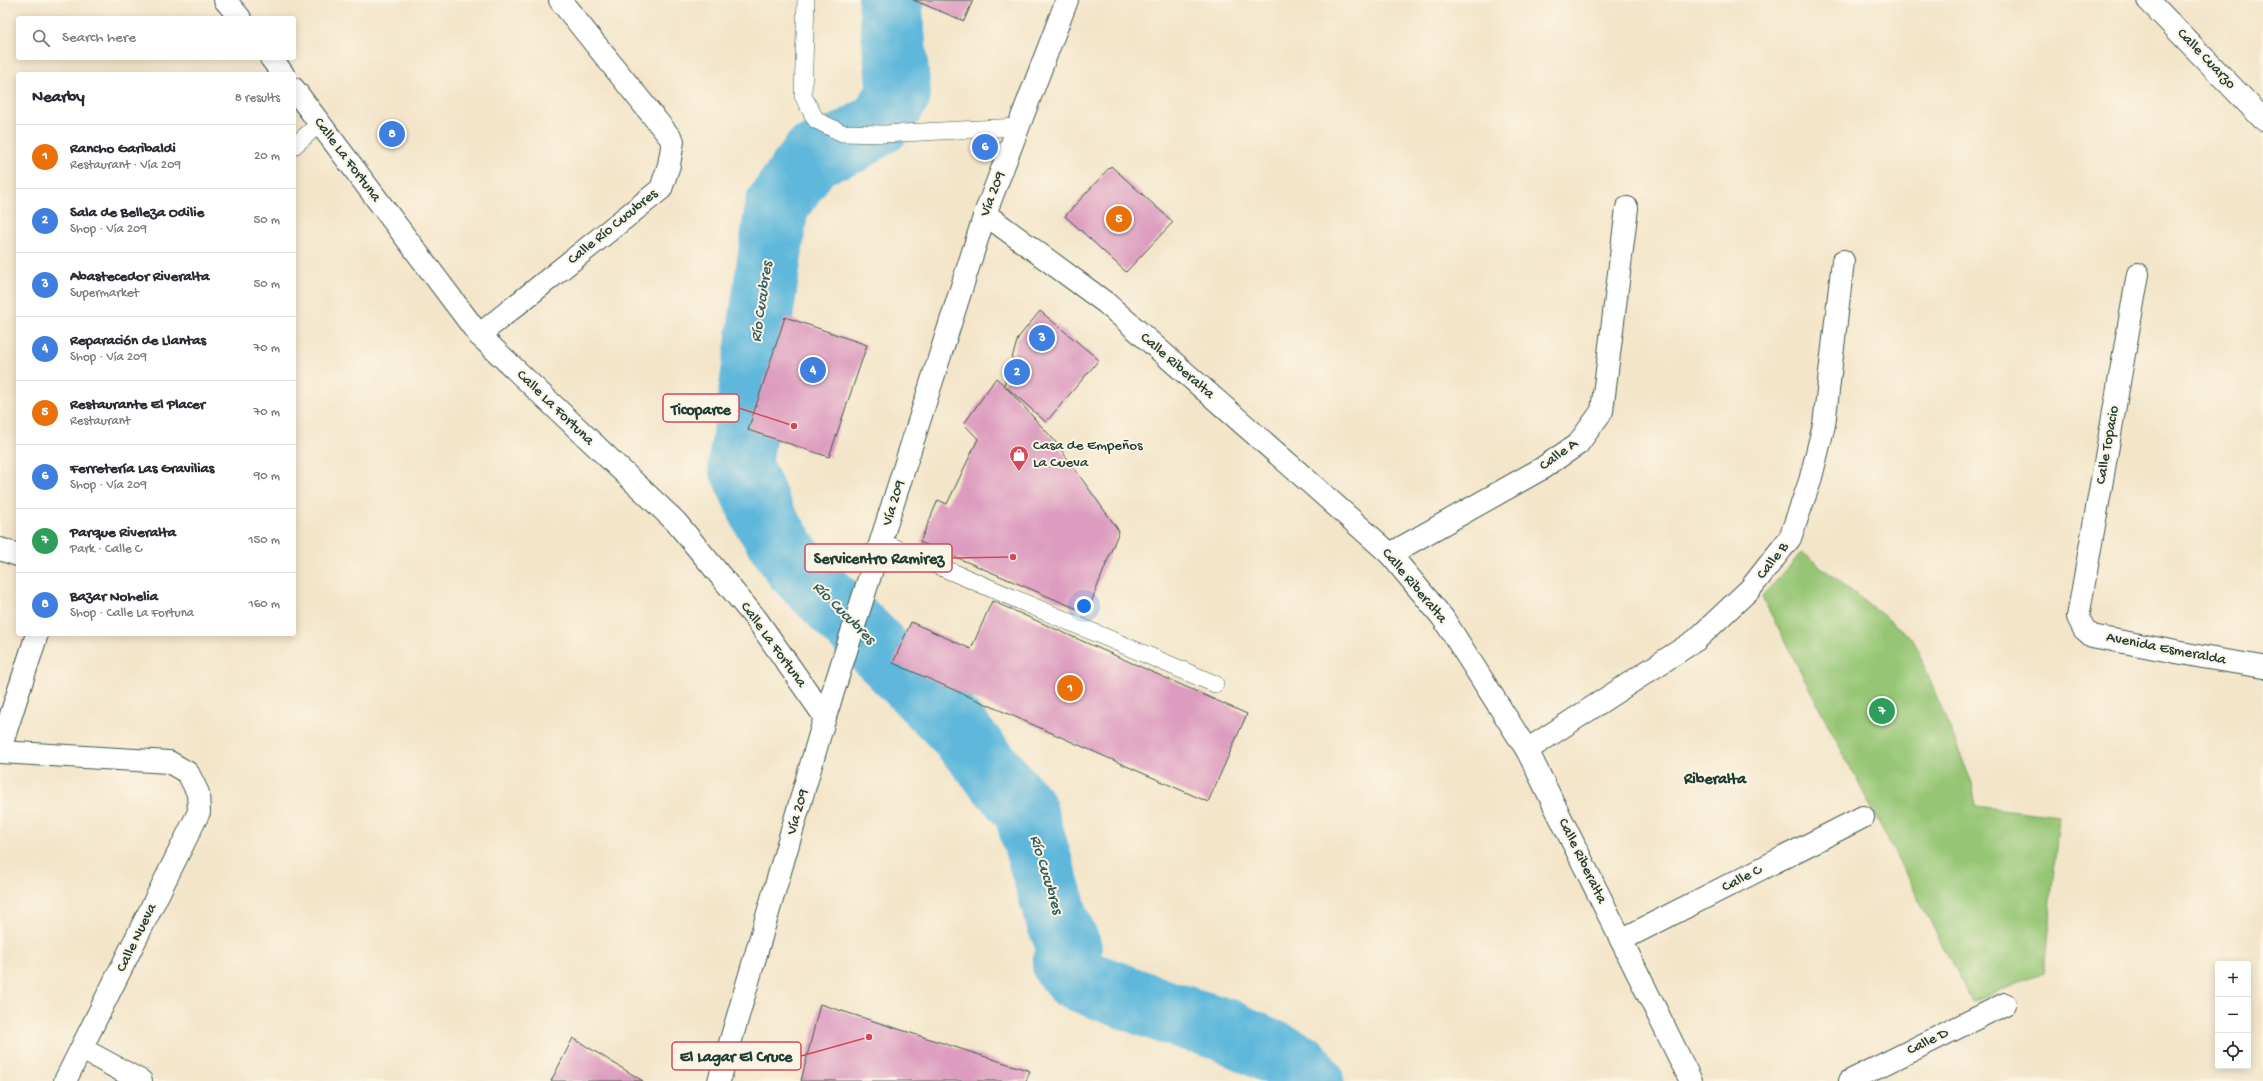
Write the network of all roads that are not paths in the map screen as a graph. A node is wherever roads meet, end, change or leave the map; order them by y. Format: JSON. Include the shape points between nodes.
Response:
{"nodes":[{"id":1,"x":225,"y":0,"type":"edge"},
{"id":2,"x":560,"y":0,"type":"edge"},
{"id":3,"x":806,"y":0,"type":"edge"},
{"id":4,"x":1067,"y":0,"type":"edge"},
{"id":5,"x":2148,"y":0,"type":"edge"},
{"id":6,"x":238,"y":16,"type":"edge"},
{"id":7,"x":272,"y":60,"type":"edge"},
{"id":8,"x":282,"y":72,"type":"edge"},
{"id":9,"x":296,"y":92,"type":"edge"},
{"id":10,"x":2263,"y":119,"type":"edge"},
{"id":11,"x":320,"y":123,"type":"junction"},
{"id":12,"x":1018,"y":127,"type":"junction"},
{"id":13,"x":296,"y":144,"type":"edge"},
{"id":14,"x":1626,"y":208,"type":"dead end"},
{"id":15,"x":985,"y":214,"type":"junction"},
{"id":16,"x":1843,"y":261,"type":"dead end"},
{"id":17,"x":2138,"y":274,"type":"dead end"},
{"id":18,"x":479,"y":335,"type":"junction"},
{"id":19,"x":882,"y":542,"type":"junction"},
{"id":20,"x":0,"y":549,"type":"edge"},
{"id":21,"x":16,"y":554,"type":"edge"},
{"id":22,"x":1390,"y":554,"type":"junction"},
{"id":23,"x":2078,"y":617,"type":"joint"},
{"id":24,"x":36,"y":636,"type":"edge"},
{"id":25,"x":2263,"y":666,"type":"edge"},
{"id":26,"x":1215,"y":684,"type":"dead end"},
{"id":27,"x":825,"y":718,"type":"junction"},
{"id":28,"x":0,"y":749,"type":"edge"},
{"id":29,"x":1527,"y":750,"type":"junction"},
{"id":30,"x":0,"y":752,"type":"edge"},
{"id":31,"x":1863,"y":817,"type":"dead end"},
{"id":32,"x":1621,"y":940,"type":"junction"},
{"id":33,"x":2006,"y":1004,"type":"dead end"},
{"id":34,"x":82,"y":1049,"type":"junction"},
{"id":35,"x":65,"y":1081,"type":"edge"},
{"id":36,"x":142,"y":1081,"type":"edge"},
{"id":37,"x":719,"y":1081,"type":"edge"},
{"id":38,"x":1691,"y":1081,"type":"edge"},
{"id":39,"x":1850,"y":1081,"type":"edge"}],
"edges":[{"from":1,"to":6,"type":"street"},
{"from":2,"to":18,"type":"street","name":"Calle Río Cucubres","via":[[673,142],[669,165],[661,189]]},
{"from":3,"to":12,"type":"lane","via":[[803,96],[816,120],[842,133],[883,134]]},
{"from":4,"to":12,"type":"street","name":"Vía 209"},
{"from":5,"to":10,"type":"street","name":"Calle Cuarzo"},
{"from":7,"to":8,"type":"street"},
{"from":9,"to":11,"type":"street","name":"Calle La Fortuna"},
{"from":11,"to":13,"type":"lane"},
{"from":11,"to":18,"type":"street","name":"Calle La Fortuna"},
{"from":12,"to":15,"type":"street","name":"Vía 209"},
{"from":14,"to":22,"type":"street","name":"Calle A","via":[[1602,411],[1578,444],[1541,469]]},
{"from":15,"to":19,"type":"street","name":"Vía 209"},
{"from":15,"to":22,"type":"street","name":"Calle Riberalta","via":[[1106,303]]},
{"from":16,"to":29,"type":"street","name":"Calle B","via":[[1824,425],[1810,481],[1790,538],[1750,590],[1696,640]]},
{"from":17,"to":23,"type":"street","name":"Calle Topacio"},
{"from":18,"to":27,"type":"street","name":"Calle La Fortuna","via":[[676,522],[757,620]]},
{"from":19,"to":26,"type":"lane"},
{"from":19,"to":27,"type":"street","name":"Vía 209"},
{"from":20,"to":21,"type":"street"},
{"from":22,"to":29,"type":"street","name":"Calle Riberalta","via":[[1443,618]]},
{"from":23,"to":25,"type":"street","name":"Avenida Esmeralda","via":[[2084,629],[2092,636]]},
{"from":24,"to":28,"type":"street"},
{"from":27,"to":37,"type":"street","name":"Vía 209"},
{"from":29,"to":32,"type":"street","name":"Calle Riberalta"},
{"from":30,"to":34,"type":"street","name":"Calle Nueva","via":[[169,762],[188,773],[198,793],[199,812]]},
{"from":31,"to":32,"type":"street","name":"Calle C"},
{"from":32,"to":38,"type":"street","name":"Calle Riberalta"},
{"from":33,"to":39,"type":"street","name":"Calle D"},
{"from":34,"to":35,"type":"street","name":"Calle Nueva"},
{"from":34,"to":36,"type":"street"}]}
